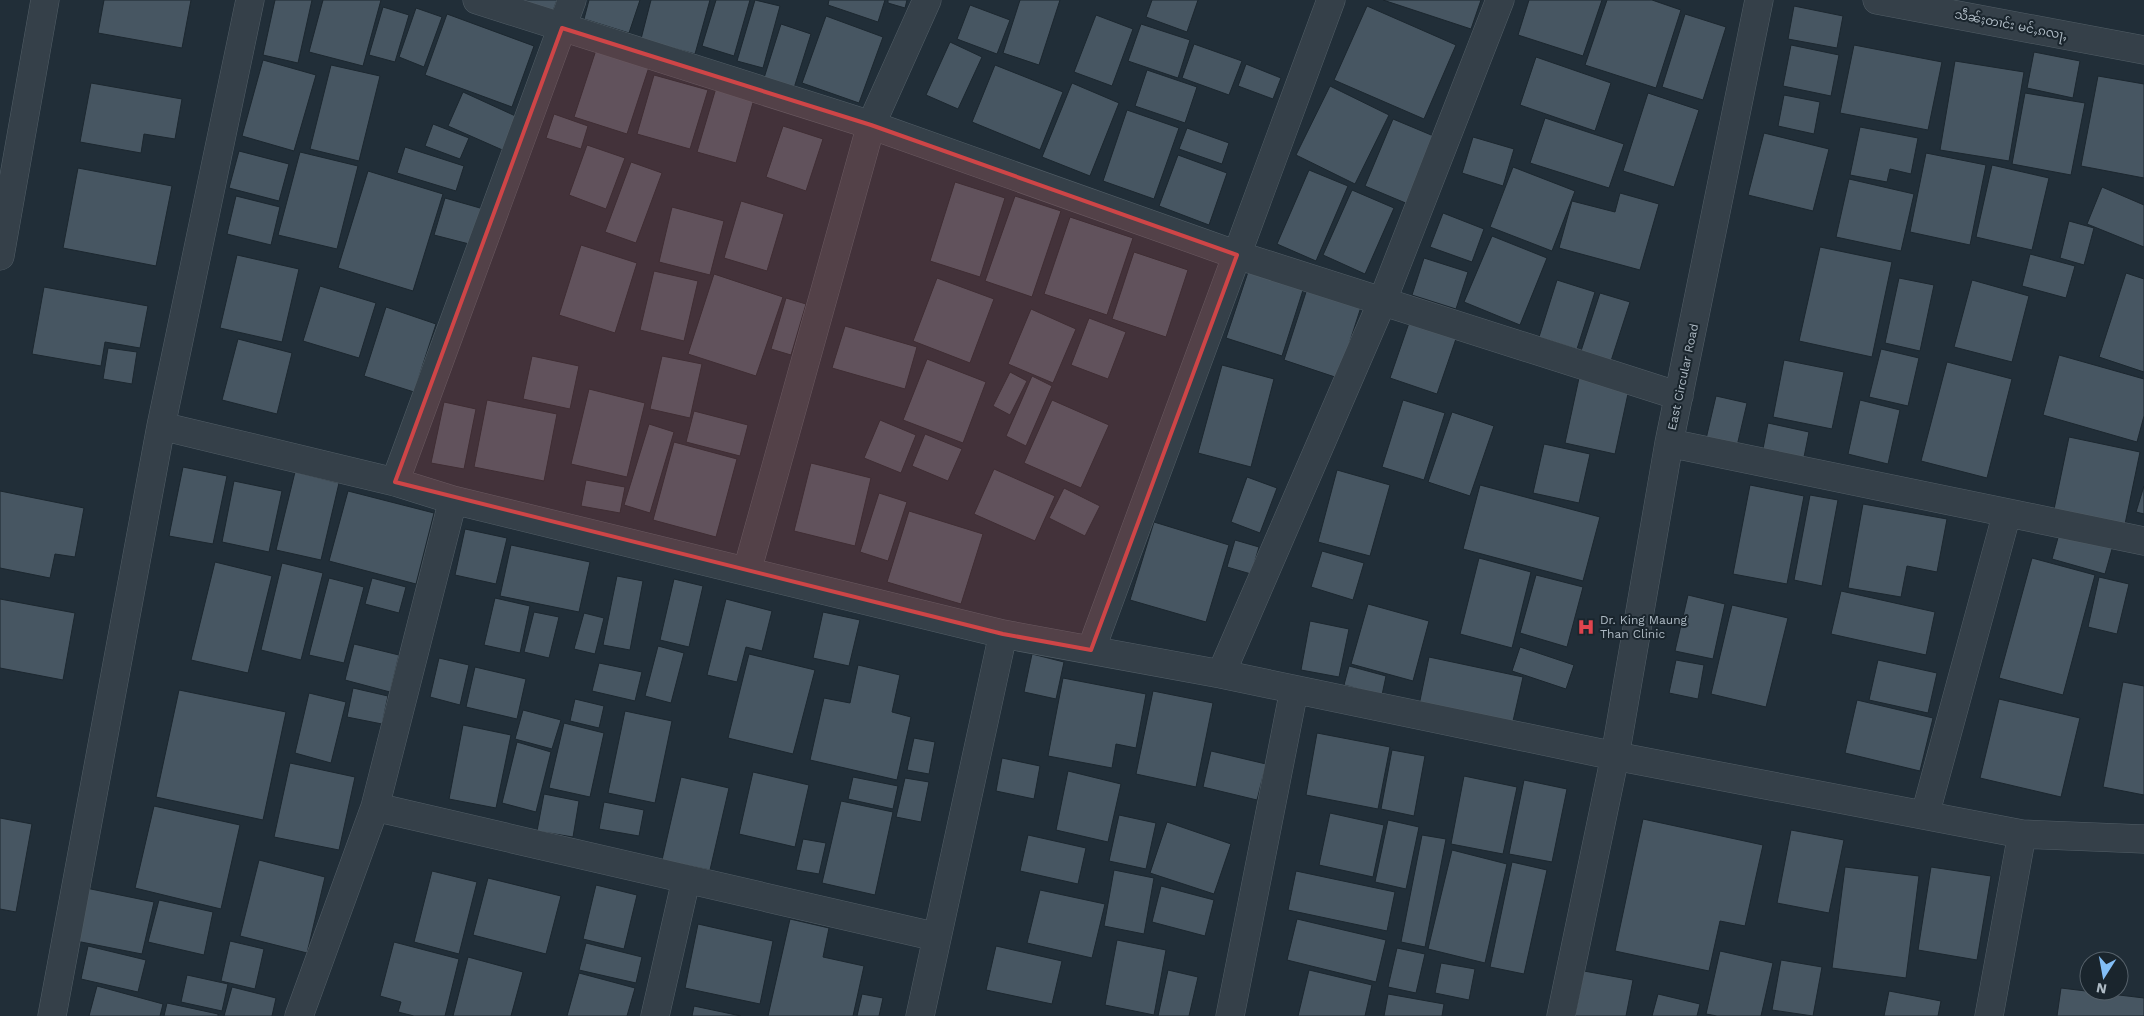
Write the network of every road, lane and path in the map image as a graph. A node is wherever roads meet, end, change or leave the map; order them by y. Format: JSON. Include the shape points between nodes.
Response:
{"nodes":[{"id":1,"x":45,"y":0,"type":"edge"},
{"id":2,"x":250,"y":0,"type":"edge"},
{"id":3,"x":477,"y":0,"type":"edge"},
{"id":4,"x":572,"y":0,"type":"edge"},
{"id":5,"x":927,"y":0,"type":"edge"},
{"id":6,"x":1331,"y":0,"type":"edge"},
{"id":7,"x":1500,"y":0,"type":"edge"},
{"id":8,"x":1759,"y":0,"type":"edge"},
{"id":9,"x":1877,"y":0,"type":"edge"},
{"id":10,"x":562,"y":28,"type":"junction"},
{"id":11,"x":2144,"y":50,"type":"edge"},
{"id":12,"x":871,"y":125,"type":"junction"},
{"id":13,"x":1237,"y":255,"type":"junction"},
{"id":14,"x":0,"y":256,"type":"edge"},
{"id":15,"x":1382,"y":302,"type":"junction"},
{"id":16,"x":1679,"y":396,"type":"junction"},
{"id":17,"x":161,"y":426,"type":"junction"},
{"id":18,"x":1669,"y":443,"type":"junction"},
{"id":19,"x":395,"y":482,"type":"junction"},
{"id":20,"x":453,"y":500,"type":"junction"},
{"id":21,"x":2007,"y":513,"type":"junction"},
{"id":22,"x":2144,"y":541,"type":"edge"},
{"id":23,"x":747,"y":571,"type":"junction"},
{"id":24,"x":1003,"y":634,"type":"junction"},
{"id":25,"x":1090,"y":650,"type":"junction"},
{"id":26,"x":1221,"y":674,"type":"junction"},
{"id":27,"x":1294,"y":690,"type":"junction"},
{"id":28,"x":1615,"y":756,"type":"junction"},
{"id":29,"x":375,"y":807,"type":"junction"},
{"id":30,"x":1925,"y":815,"type":"junction"},
{"id":31,"x":2022,"y":834,"type":"junction"},
{"id":32,"x":2144,"y":840,"type":"edge"},
{"id":33,"x":686,"y":880,"type":"junction"},
{"id":34,"x":937,"y":937,"type":"junction"},
{"id":35,"x":52,"y":1016,"type":"edge"},
{"id":36,"x":299,"y":1016,"type":"edge"},
{"id":37,"x":655,"y":1016,"type":"edge"},
{"id":38,"x":920,"y":1016,"type":"edge"},
{"id":39,"x":1230,"y":1016,"type":"edge"},
{"id":40,"x":1561,"y":1016,"type":"edge"},
{"id":41,"x":1989,"y":1016,"type":"edge"}],
"edges":[{"from":1,"to":14,"type":"street"},
{"from":2,"to":17,"type":"street"},
{"from":3,"to":10,"type":"street"},
{"from":4,"to":10,"type":"street"},
{"from":5,"to":12,"type":"street"},
{"from":6,"to":13,"type":"street"},
{"from":7,"to":15,"type":"street"},
{"from":8,"to":16,"type":"street","name":"East Circular Road"},
{"from":9,"to":11,"type":"street","name":"သဵၼ်ႈတၢင်း မင်ႇၵလႃႇ"},
{"from":10,"to":12,"type":"street"},
{"from":10,"to":19,"type":"street"},
{"from":12,"to":13,"type":"street"},
{"from":12,"to":23,"type":"street"},
{"from":13,"to":15,"type":"street"},
{"from":13,"to":25,"type":"street"},
{"from":15,"to":16,"type":"street"},
{"from":15,"to":26,"type":"street"},
{"from":16,"to":18,"type":"street","name":"East Circular Road"},
{"from":17,"to":19,"type":"street"},
{"from":17,"to":35,"type":"street"},
{"from":18,"to":21,"type":"street"},
{"from":18,"to":28,"type":"street","name":"East Circular Road"},
{"from":19,"to":20,"type":"street"},
{"from":20,"to":23,"type":"street"},
{"from":20,"to":29,"type":"street"},
{"from":21,"to":22,"type":"street"},
{"from":21,"to":30,"type":"street"},
{"from":23,"to":24,"type":"street"},
{"from":24,"to":25,"type":"street"},
{"from":24,"to":34,"type":"street"},
{"from":25,"to":26,"type":"street"},
{"from":26,"to":27,"type":"street"},
{"from":27,"to":28,"type":"street"},
{"from":27,"to":39,"type":"street"},
{"from":28,"to":30,"type":"street"},
{"from":28,"to":40,"type":"street","name":"East Circular Road"},
{"from":29,"to":33,"type":"street"},
{"from":29,"to":36,"type":"street"},
{"from":30,"to":31,"type":"street"},
{"from":31,"to":32,"type":"street"},
{"from":31,"to":41,"type":"street"},
{"from":33,"to":34,"type":"street"},
{"from":33,"to":37,"type":"street"},
{"from":34,"to":38,"type":"street"}]}
